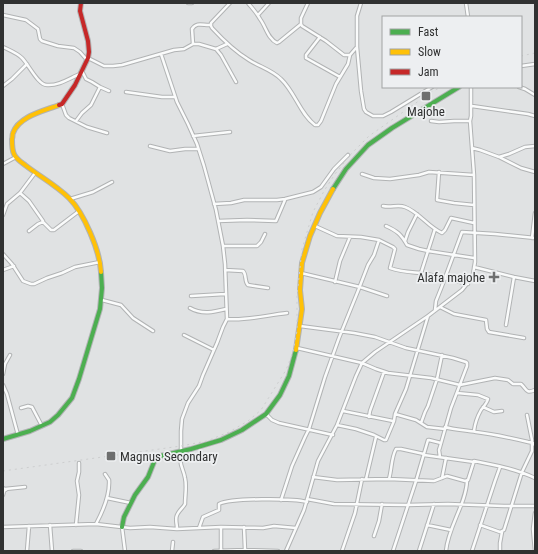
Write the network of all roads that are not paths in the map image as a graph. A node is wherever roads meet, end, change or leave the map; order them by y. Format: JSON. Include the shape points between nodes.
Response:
{"nodes":[{"id":1,"x":81,"y":3,"type":"edge"},
{"id":2,"x":188,"y":3,"type":"edge"},
{"id":3,"x":192,"y":3,"type":"edge"},
{"id":4,"x":230,"y":3,"type":"edge"},
{"id":5,"x":248,"y":3,"type":"edge"},
{"id":6,"x":269,"y":3,"type":"edge"},
{"id":7,"x":308,"y":3,"type":"edge"},
{"id":8,"x":361,"y":3,"type":"edge"},
{"id":9,"x":466,"y":3,"type":"edge"},
{"id":10,"x":3,"y":15,"type":"edge"},
{"id":11,"x":258,"y":15,"type":"junction"},
{"id":12,"x":468,"y":16,"type":"edge"},
{"id":13,"x":301,"y":24,"type":"junction"},
{"id":14,"x":211,"y":25,"type":"junction"},
{"id":15,"x":320,"y":37,"type":"junction"},
{"id":16,"x":193,"y":44,"type":"junction"},
{"id":17,"x":227,"y":44,"type":"junction"},
{"id":18,"x":223,"y":46,"type":"junction"},
{"id":19,"x":3,"y":47,"type":"edge"},
{"id":20,"x":216,"y":48,"type":"junction"},
{"id":21,"x":357,"y":48,"type":"junction"},
{"id":22,"x":161,"y":54,"type":"junction"},
{"id":23,"x":220,"y":54,"type":"junction"},
{"id":24,"x":350,"y":55,"type":"junction"},
{"id":25,"x":87,"y":59,"type":"junction"},
{"id":26,"x":27,"y":64,"type":"junction"},
{"id":27,"x":535,"y":64,"type":"edge"},
{"id":28,"x":522,"y":66,"type":"edge"},
{"id":29,"x":81,"y":72,"type":"junction"},
{"id":30,"x":340,"y":77,"type":"junction"},
{"id":31,"x":236,"y":82,"type":"dead end"},
{"id":32,"x":3,"y":86,"type":"edge"},
{"id":33,"x":100,"y":87,"type":"junction"},
{"id":34,"x":430,"y":88,"type":"edge"},
{"id":35,"x":458,"y":88,"type":"edge"},
{"id":36,"x":471,"y":88,"type":"edge"},
{"id":37,"x":521,"y":88,"type":"edge"},
{"id":38,"x":109,"y":91,"type":"dead end"},
{"id":39,"x":126,"y":92,"type":"dead end"},
{"id":40,"x":535,"y":95,"type":"edge"},
{"id":41,"x":176,"y":97,"type":"junction"},
{"id":42,"x":62,"y":104,"type":"junction"},
{"id":43,"x":472,"y":106,"type":"junction"},
{"id":44,"x":535,"y":116,"type":"edge"},
{"id":45,"x":76,"y":121,"type":"junction"},
{"id":46,"x":432,"y":121,"type":"dead end"},
{"id":47,"x":470,"y":122,"type":"junction"},
{"id":48,"x":230,"y":132,"type":"dead end"},
{"id":49,"x":107,"y":133,"type":"dead end"},
{"id":50,"x":193,"y":136,"type":"junction"},
{"id":51,"x":150,"y":146,"type":"dead end"},
{"id":52,"x":535,"y":146,"type":"edge"},
{"id":53,"x":472,"y":148,"type":"junction"},
{"id":54,"x":198,"y":149,"type":"junction"},
{"id":55,"x":348,"y":155,"type":"dead end"},
{"id":56,"x":16,"y":157,"type":"junction"},
{"id":57,"x":499,"y":157,"type":"junction"},
{"id":58,"x":3,"y":164,"type":"edge"},
{"id":59,"x":439,"y":172,"type":"junction"},
{"id":60,"x":535,"y":172,"type":"edge"},
{"id":61,"x":35,"y":173,"type":"junction"},
{"id":62,"x":362,"y":174,"type":"dead end"},
{"id":63,"x":474,"y":175,"type":"junction"},
{"id":64,"x":112,"y":182,"type":"dead end"},
{"id":65,"x":20,"y":193,"type":"junction"},
{"id":66,"x":70,"y":199,"type":"junction"},
{"id":67,"x":285,"y":199,"type":"junction"},
{"id":68,"x":214,"y":204,"type":"junction"},
{"id":69,"x":474,"y":205,"type":"junction"},
{"id":70,"x":382,"y":206,"type":"dead end"},
{"id":71,"x":79,"y":211,"type":"junction"},
{"id":72,"x":535,"y":213,"type":"edge"},
{"id":73,"x":417,"y":214,"type":"junction"},
{"id":74,"x":3,"y":215,"type":"edge"},
{"id":75,"x":218,"y":221,"type":"junction"},
{"id":76,"x":43,"y":222,"type":"junction"},
{"id":77,"x":474,"y":223,"type":"junction"},
{"id":78,"x":315,"y":226,"type":"junction"},
{"id":79,"x":386,"y":226,"type":"dead end"},
{"id":80,"x":435,"y":229,"type":"junction"},
{"id":81,"x":29,"y":231,"type":"dead end"},
{"id":82,"x":474,"y":233,"type":"junction"},
{"id":83,"x":265,"y":234,"type":"dead end"},
{"id":84,"x":350,"y":236,"type":"junction"},
{"id":85,"x":533,"y":238,"type":"edge"},
{"id":86,"x":378,"y":240,"type":"junction"},
{"id":87,"x":405,"y":242,"type":"junction"},
{"id":88,"x":223,"y":246,"type":"junction"},
{"id":89,"x":428,"y":251,"type":"junction"},
{"id":90,"x":3,"y":254,"type":"edge"},
{"id":91,"x":454,"y":254,"type":"junction"},
{"id":92,"x":474,"y":258,"type":"junction"},
{"id":93,"x":100,"y":262,"type":"junction"},
{"id":94,"x":14,"y":266,"type":"junction"},
{"id":95,"x":474,"y":267,"type":"junction"},
{"id":96,"x":3,"y":270,"type":"edge"},
{"id":97,"x":225,"y":270,"type":"junction"},
{"id":98,"x":301,"y":273,"type":"junction"},
{"id":99,"x":421,"y":273,"type":"junction"},
{"id":100,"x":514,"y":277,"type":"junction"},
{"id":101,"x":445,"y":278,"type":"junction"},
{"id":102,"x":535,"y":281,"type":"edge"},
{"id":103,"x":335,"y":282,"type":"junction"},
{"id":104,"x":468,"y":284,"type":"junction"},
{"id":105,"x":360,"y":287,"type":"junction"},
{"id":106,"x":268,"y":288,"type":"dead end"},
{"id":107,"x":226,"y":294,"type":"junction"},
{"id":108,"x":191,"y":296,"type":"dead end"},
{"id":109,"x":387,"y":296,"type":"dead end"},
{"id":110,"x":102,"y":300,"type":"junction"},
{"id":111,"x":440,"y":307,"type":"junction"},
{"id":112,"x":190,"y":308,"type":"dead end"},
{"id":113,"x":226,"y":309,"type":"junction"},
{"id":114,"x":435,"y":311,"type":"junction"},
{"id":115,"x":287,"y":313,"type":"dead end"},
{"id":116,"x":428,"y":316,"type":"junction"},
{"id":117,"x":227,"y":319,"type":"junction"},
{"id":118,"x":506,"y":325,"type":"dead end"},
{"id":119,"x":300,"y":326,"type":"junction"},
{"id":120,"x":153,"y":331,"type":"dead end"},
{"id":121,"x":342,"y":331,"type":"junction"},
{"id":122,"x":184,"y":335,"type":"dead end"},
{"id":123,"x":524,"y":338,"type":"dead end"},
{"id":124,"x":389,"y":342,"type":"junction"},
{"id":125,"x":297,"y":348,"type":"junction"},
{"id":126,"x":214,"y":350,"type":"junction"},
{"id":127,"x":418,"y":350,"type":"junction"},
{"id":128,"x":10,"y":355,"type":"dead end"},
{"id":129,"x":333,"y":356,"type":"junction"},
{"id":130,"x":442,"y":356,"type":"junction"},
{"id":131,"x":362,"y":363,"type":"junction"},
{"id":132,"x":384,"y":372,"type":"junction"},
{"id":133,"x":3,"y":374,"type":"edge"},
{"id":134,"x":410,"y":376,"type":"junction"},
{"id":135,"x":437,"y":379,"type":"junction"},
{"id":136,"x":3,"y":385,"type":"edge"},
{"id":137,"x":460,"y":385,"type":"junction"},
{"id":138,"x":535,"y":390,"type":"edge"},
{"id":139,"x":4,"y":392,"type":"edge"},
{"id":140,"x":457,"y":393,"type":"junction"},
{"id":141,"x":483,"y":407,"type":"junction"},
{"id":142,"x":21,"y":408,"type":"dead end"},
{"id":143,"x":343,"y":411,"type":"junction"},
{"id":144,"x":502,"y":411,"type":"dead end"},
{"id":145,"x":266,"y":414,"type":"junction"},
{"id":146,"x":395,"y":414,"type":"junction"},
{"id":147,"x":527,"y":415,"type":"dead end"},
{"id":148,"x":369,"y":417,"type":"junction"},
{"id":149,"x":394,"y":421,"type":"junction"},
{"id":150,"x":421,"y":423,"type":"junction"},
{"id":151,"x":338,"y":425,"type":"junction"},
{"id":152,"x":42,"y":426,"type":"junction"},
{"id":153,"x":445,"y":428,"type":"junction"},
{"id":154,"x":309,"y":429,"type":"junction"},
{"id":155,"x":474,"y":431,"type":"junction"},
{"id":156,"x":18,"y":434,"type":"junction"},
{"id":157,"x":333,"y":435,"type":"junction"},
{"id":158,"x":376,"y":436,"type":"junction"},
{"id":159,"x":3,"y":439,"type":"edge"},
{"id":160,"x":441,"y":443,"type":"junction"},
{"id":161,"x":534,"y":444,"type":"edge"},
{"id":162,"x":183,"y":450,"type":"junction"},
{"id":163,"x":424,"y":454,"type":"junction"},
{"id":164,"x":440,"y":457,"type":"junction"},
{"id":165,"x":446,"y":458,"type":"junction"},
{"id":166,"x":474,"y":462,"type":"junction"},
{"id":167,"x":79,"y":463,"type":"dead end"},
{"id":168,"x":500,"y":467,"type":"junction"},
{"id":169,"x":522,"y":472,"type":"junction"},
{"id":170,"x":105,"y":474,"type":"dead end"},
{"id":171,"x":313,"y":478,"type":"junction"},
{"id":172,"x":442,"y":478,"type":"junction"},
{"id":173,"x":535,"y":478,"type":"edge"},
{"id":174,"x":362,"y":479,"type":"junction"},
{"id":175,"x":366,"y":479,"type":"junction"},
{"id":176,"x":389,"y":479,"type":"junction"},
{"id":177,"x":416,"y":481,"type":"junction"},
{"id":178,"x":467,"y":481,"type":"junction"},
{"id":179,"x":25,"y":487,"type":"dead end"},
{"id":180,"x":3,"y":488,"type":"edge"},
{"id":181,"x":7,"y":488,"type":"junction"},
{"id":182,"x":3,"y":495,"type":"edge"},
{"id":183,"x":107,"y":498,"type":"junction"},
{"id":184,"x":281,"y":500,"type":"junction"},
{"id":185,"x":307,"y":501,"type":"junction"},
{"id":186,"x":125,"y":502,"type":"junction"},
{"id":187,"x":131,"y":503,"type":"junction"},
{"id":188,"x":356,"y":504,"type":"junction"},
{"id":189,"x":382,"y":504,"type":"junction"},
{"id":190,"x":434,"y":504,"type":"junction"},
{"id":191,"x":461,"y":504,"type":"junction"},
{"id":192,"x":487,"y":504,"type":"junction"},
{"id":193,"x":407,"y":505,"type":"junction"},
{"id":194,"x":511,"y":506,"type":"junction"},
{"id":195,"x":535,"y":506,"type":"edge"},
{"id":196,"x":128,"y":510,"type":"junction"},
{"id":197,"x":535,"y":513,"type":"edge"},
{"id":198,"x":76,"y":524,"type":"junction"},
{"id":199,"x":96,"y":524,"type":"junction"},
{"id":200,"x":480,"y":524,"type":"junction"},
{"id":201,"x":50,"y":525,"type":"junction"},
{"id":202,"x":427,"y":525,"type":"junction"},
{"id":203,"x":3,"y":526,"type":"edge"},
{"id":204,"x":29,"y":526,"type":"junction"},
{"id":205,"x":122,"y":527,"type":"junction"},
{"id":206,"x":221,"y":527,"type":"junction"},
{"id":207,"x":244,"y":527,"type":"junction"},
{"id":208,"x":199,"y":528,"type":"junction"},
{"id":209,"x":296,"y":528,"type":"junction"},
{"id":210,"x":177,"y":529,"type":"junction"},
{"id":211,"x":451,"y":530,"type":"junction"},
{"id":212,"x":502,"y":532,"type":"junction"},
{"id":213,"x":374,"y":536,"type":"dead end"},
{"id":214,"x":173,"y":542,"type":"dead end"},
{"id":215,"x":221,"y":550,"type":"edge"},
{"id":216,"x":245,"y":550,"type":"junction"},
{"id":217,"x":27,"y":551,"type":"edge"},
{"id":218,"x":52,"y":551,"type":"edge"},
{"id":219,"x":73,"y":551,"type":"edge"},
{"id":220,"x":77,"y":551,"type":"edge"},
{"id":221,"x":81,"y":551,"type":"edge"},
{"id":222,"x":125,"y":551,"type":"edge"},
{"id":223,"x":172,"y":551,"type":"edge"},
{"id":224,"x":214,"y":551,"type":"edge"},
{"id":225,"x":232,"y":551,"type":"edge"},
{"id":226,"x":278,"y":551,"type":"edge"},
{"id":227,"x":286,"y":551,"type":"edge"},
{"id":228,"x":342,"y":551,"type":"edge"},
{"id":229,"x":393,"y":551,"type":"edge"},
{"id":230,"x":419,"y":551,"type":"edge"},
{"id":231,"x":446,"y":551,"type":"edge"},
{"id":232,"x":472,"y":551,"type":"edge"},
{"id":233,"x":500,"y":551,"type":"edge"},
{"id":234,"x":535,"y":551,"type":"edge"}],
"edges":[{"from":1,"to":25,"type":"street","via":[[80,11],[88,41]]},
{"from":2,"to":3,"type":"street"},
{"from":4,"to":14,"type":"street"},
{"from":5,"to":11,"type":"street"},
{"from":6,"to":11,"type":"street"},
{"from":7,"to":13,"type":"street"},
{"from":8,"to":21,"type":"street","via":[[357,16]]},
{"from":9,"to":12,"type":"street"},
{"from":10,"to":25,"type":"street","via":[[26,20],[38,29],[42,41],[74,48]]},
{"from":11,"to":13,"type":"street","via":[[272,40],[277,43]]},
{"from":13,"to":15,"type":"street"},
{"from":14,"to":16,"type":"street","via":[[200,24],[192,29]]},
{"from":14,"to":17,"type":"street"},
{"from":15,"to":24,"type":"street","via":[[344,54]]},
{"from":15,"to":30,"type":"street","via":[[306,58]]},
{"from":16,"to":20,"type":"street"},
{"from":16,"to":22,"type":"street","via":[[184,49]]},
{"from":17,"to":18,"type":"street"},
{"from":17,"to":30,"type":"street","via":[[281,79],[315,125],[321,121]]},
{"from":18,"to":20,"type":"street"},
{"from":18,"to":23,"type":"street"},
{"from":19,"to":26,"type":"street","via":[[21,57]]},
{"from":20,"to":23,"type":"street"},
{"from":21,"to":24,"type":"street"},
{"from":21,"to":34,"type":"street","via":[[362,102],[369,115],[382,116]]},
{"from":22,"to":25,"type":"street","via":[[109,66]]},
{"from":22,"to":41,"type":"street"},
{"from":23,"to":31,"type":"street"},
{"from":24,"to":30,"type":"street"},
{"from":25,"to":29,"type":"street"},
{"from":26,"to":29,"type":"street","via":[[46,85],[63,82]]},
{"from":26,"to":32,"type":"street"},
{"from":27,"to":28,"type":"street"},
{"from":29,"to":33,"type":"street","via":[[86,79]]},
{"from":29,"to":42,"type":"street"},
{"from":33,"to":38,"type":"street"},
{"from":33,"to":45,"type":"street","via":[[91,106]]},
{"from":35,"to":78,"type":"street","via":[[379,136],[363,149],[334,187]]},
{"from":36,"to":43,"type":"street"},
{"from":37,"to":40,"type":"street"},
{"from":39,"to":41,"type":"street"},
{"from":41,"to":50,"type":"street"},
{"from":42,"to":45,"type":"street","via":[[67,117]]},
{"from":42,"to":56,"type":"street","via":[[34,113],[19,124],[12,140]]},
{"from":43,"to":44,"type":"street"},
{"from":43,"to":47,"type":"street"},
{"from":45,"to":49,"type":"street"},
{"from":46,"to":47,"type":"street"},
{"from":47,"to":53,"type":"street"},
{"from":48,"to":50,"type":"street"},
{"from":50,"to":54,"type":"street"},
{"from":51,"to":54,"type":"street","via":[[170,151]]},
{"from":52,"to":57,"type":"street"},
{"from":53,"to":57,"type":"street"},
{"from":53,"to":63,"type":"street"},
{"from":54,"to":68,"type":"street"},
{"from":55,"to":67,"type":"street","via":[[320,188]]},
{"from":56,"to":58,"type":"street"},
{"from":56,"to":61,"type":"street"},
{"from":57,"to":60,"type":"street"},
{"from":59,"to":62,"type":"street","via":[[390,179]]},
{"from":59,"to":63,"type":"street"},
{"from":59,"to":69,"type":"street","via":[[437,200]]},
{"from":61,"to":65,"type":"street"},
{"from":61,"to":66,"type":"street"},
{"from":63,"to":69,"type":"street"},
{"from":64,"to":66,"type":"street","via":[[93,192]]},
{"from":65,"to":74,"type":"street","via":[[7,204]]},
{"from":65,"to":76,"type":"street","via":[[29,201]]},
{"from":66,"to":71,"type":"street"},
{"from":67,"to":68,"type":"street"},
{"from":67,"to":75,"type":"street","via":[[276,221]]},
{"from":68,"to":75,"type":"street"},
{"from":69,"to":77,"type":"street"},
{"from":70,"to":73,"type":"street","via":[[405,207]]},
{"from":71,"to":76,"type":"street","via":[[54,230]]},
{"from":71,"to":93,"type":"street","via":[[89,229]]},
{"from":72,"to":85,"type":"street"},
{"from":73,"to":80,"type":"street"},
{"from":73,"to":87,"type":"street"},
{"from":75,"to":88,"type":"street"},
{"from":76,"to":81,"type":"street"},
{"from":77,"to":80,"type":"street","via":[[451,218],[443,232]]},
{"from":77,"to":82,"type":"street"},
{"from":78,"to":84,"type":"street","via":[[337,236]]},
{"from":78,"to":98,"type":"street"},
{"from":79,"to":87,"type":"street","via":[[398,232]]},
{"from":80,"to":89,"type":"street"},
{"from":82,"to":85,"type":"street"},
{"from":82,"to":91,"type":"street","via":[[462,232]]},
{"from":82,"to":92,"type":"street"},
{"from":83,"to":88,"type":"street","via":[[257,246]]},
{"from":84,"to":86,"type":"street"},
{"from":84,"to":103,"type":"street"},
{"from":86,"to":99,"type":"street","via":[[395,248],[390,268]]},
{"from":86,"to":105,"type":"street"},
{"from":87,"to":89,"type":"street","via":[[419,250]]},
{"from":88,"to":97,"type":"street"},
{"from":89,"to":91,"type":"street"},
{"from":89,"to":99,"type":"street"},
{"from":90,"to":94,"type":"street"},
{"from":91,"to":92,"type":"street"},
{"from":91,"to":101,"type":"street"},
{"from":92,"to":95,"type":"street"},
{"from":93,"to":94,"type":"street","via":[[75,266],[34,284],[28,284],[23,280]]},
{"from":93,"to":110,"type":"street"},
{"from":94,"to":96,"type":"street"},
{"from":95,"to":100,"type":"street"},
{"from":95,"to":104,"type":"street"},
{"from":97,"to":106,"type":"street","via":[[243,271],[248,285]]},
{"from":97,"to":107,"type":"street"},
{"from":98,"to":103,"type":"street"},
{"from":98,"to":119,"type":"street"},
{"from":99,"to":101,"type":"street"},
{"from":100,"to":102,"type":"street"},
{"from":100,"to":118,"type":"street"},
{"from":101,"to":104,"type":"street"},
{"from":101,"to":114,"type":"street","via":[[435,303]]},
{"from":103,"to":105,"type":"street"},
{"from":104,"to":111,"type":"street"},
{"from":105,"to":109,"type":"street"},
{"from":105,"to":121,"type":"street"},
{"from":107,"to":108,"type":"street"},
{"from":107,"to":113,"type":"street"},
{"from":110,"to":120,"type":"street","via":[[121,305],[133,318]]},
{"from":110,"to":152,"type":"street","via":[[72,398],[58,415]]},
{"from":111,"to":114,"type":"street"},
{"from":111,"to":123,"type":"street","via":[[454,314],[486,320],[488,331],[491,333]]},
{"from":112,"to":113,"type":"street","via":[[199,312]]},
{"from":113,"to":117,"type":"street"},
{"from":114,"to":116,"type":"street"},
{"from":115,"to":117,"type":"street","via":[[241,320]]},
{"from":116,"to":124,"type":"street"},
{"from":116,"to":127,"type":"street"},
{"from":117,"to":126,"type":"street"},
{"from":119,"to":121,"type":"street"},
{"from":119,"to":125,"type":"street"},
{"from":121,"to":124,"type":"street"},
{"from":121,"to":129,"type":"street"},
{"from":122,"to":126,"type":"street"},
{"from":124,"to":127,"type":"street"},
{"from":124,"to":131,"type":"street"},
{"from":125,"to":129,"type":"street"},
{"from":125,"to":145,"type":"street","via":[[285,385]]},
{"from":126,"to":162,"type":"street","via":[[182,419]]},
{"from":127,"to":130,"type":"street"},
{"from":127,"to":134,"type":"street"},
{"from":128,"to":133,"type":"street"},
{"from":129,"to":131,"type":"street"},
{"from":129,"to":154,"type":"street"},
{"from":130,"to":135,"type":"street"},
{"from":130,"to":137,"type":"street","via":[[467,364]]},
{"from":131,"to":132,"type":"street"},
{"from":131,"to":143,"type":"street"},
{"from":132,"to":134,"type":"street"},
{"from":132,"to":148,"type":"street"},
{"from":134,"to":135,"type":"street"},
{"from":134,"to":146,"type":"street"},
{"from":135,"to":137,"type":"street"},
{"from":135,"to":150,"type":"street"},
{"from":136,"to":139,"type":"street"},
{"from":137,"to":138,"type":"street","via":[[497,378],[521,384],[528,392]]},
{"from":137,"to":140,"type":"street"},
{"from":139,"to":156,"type":"street"},
{"from":140,"to":141,"type":"street","via":[[487,398]]},
{"from":140,"to":153,"type":"street"},
{"from":141,"to":144,"type":"street","via":[[494,412]]},
{"from":141,"to":155,"type":"street"},
{"from":142,"to":152,"type":"street","via":[[32,407]]},
{"from":143,"to":148,"type":"street"},
{"from":143,"to":151,"type":"street"},
{"from":145,"to":154,"type":"street","via":[[275,422]]},
{"from":145,"to":162,"type":"street","via":[[221,440]]},
{"from":146,"to":149,"type":"street"},
{"from":146,"to":150,"type":"street"},
{"from":147,"to":161,"type":"street"},
{"from":148,"to":149,"type":"street"},
{"from":149,"to":158,"type":"street","via":[[386,440]]},
{"from":150,"to":153,"type":"street","via":[[427,427]]},
{"from":151,"to":157,"type":"street"},
{"from":151,"to":158,"type":"street"},
{"from":152,"to":156,"type":"street"},
{"from":153,"to":155,"type":"street"},
{"from":153,"to":160,"type":"street"},
{"from":154,"to":157,"type":"street"},
{"from":154,"to":184,"type":"street","via":[[292,466]]},
{"from":155,"to":161,"type":"street"},
{"from":156,"to":159,"type":"street"},
{"from":157,"to":171,"type":"street","via":[[318,461]]},
{"from":158,"to":175,"type":"street"},
{"from":160,"to":163,"type":"street","via":[[428,440]]},
{"from":160,"to":164,"type":"street"},
{"from":161,"to":169,"type":"street"},
{"from":162,"to":187,"type":"street","via":[[156,457],[148,477]]},
{"from":162,"to":210,"type":"street","via":[[180,463],[186,479],[185,504],[176,516]]},
{"from":163,"to":164,"type":"street"},
{"from":163,"to":176,"type":"street","via":[[396,449]]},
{"from":163,"to":177,"type":"street"},
{"from":164,"to":165,"type":"street"},
{"from":165,"to":166,"type":"street"},
{"from":165,"to":172,"type":"street"},
{"from":166,"to":168,"type":"street"},
{"from":166,"to":178,"type":"street"},
{"from":167,"to":198,"type":"street"},
{"from":168,"to":169,"type":"street"},
{"from":168,"to":192,"type":"street"},
{"from":169,"to":173,"type":"street"},
{"from":169,"to":194,"type":"street"},
{"from":170,"to":183,"type":"street","via":[[110,482]]},
{"from":171,"to":174,"type":"street"},
{"from":171,"to":185,"type":"street"},
{"from":172,"to":177,"type":"street"},
{"from":172,"to":178,"type":"street","via":[[447,476]]},
{"from":174,"to":175,"type":"street"},
{"from":174,"to":188,"type":"street"},
{"from":175,"to":176,"type":"street"},
{"from":176,"to":177,"type":"street"},
{"from":177,"to":193,"type":"street"},
{"from":178,"to":191,"type":"street"},
{"from":179,"to":181,"type":"street"},
{"from":180,"to":181,"type":"street"},
{"from":181,"to":182,"type":"street"},
{"from":183,"to":186,"type":"street"},
{"from":183,"to":199,"type":"street"},
{"from":184,"to":185,"type":"street"},
{"from":184,"to":208,"type":"street","via":[[239,500],[220,503],[219,510],[203,516]]},
{"from":185,"to":188,"type":"street"},
{"from":185,"to":209,"type":"street"},
{"from":186,"to":187,"type":"street"},
{"from":186,"to":196,"type":"street"},
{"from":187,"to":196,"type":"street"},
{"from":188,"to":189,"type":"street"},
{"from":188,"to":228,"type":"street"},
{"from":189,"to":193,"type":"street"},
{"from":189,"to":213,"type":"street"},
{"from":190,"to":191,"type":"street"},
{"from":190,"to":193,"type":"street"},
{"from":190,"to":202,"type":"street"},
{"from":191,"to":192,"type":"street"},
{"from":191,"to":211,"type":"street"},
{"from":192,"to":194,"type":"street"},
{"from":192,"to":200,"type":"street"},
{"from":193,"to":229,"type":"street"},
{"from":194,"to":195,"type":"street"},
{"from":194,"to":212,"type":"street"},
{"from":196,"to":205,"type":"street"},
{"from":197,"to":234,"type":"street"},
{"from":198,"to":199,"type":"street"},
{"from":198,"to":201,"type":"street"},
{"from":199,"to":205,"type":"street"},
{"from":200,"to":212,"type":"street"},
{"from":200,"to":232,"type":"street"},
{"from":201,"to":204,"type":"street"},
{"from":201,"to":218,"type":"street"},
{"from":202,"to":211,"type":"street"},
{"from":202,"to":230,"type":"street"},
{"from":203,"to":204,"type":"street"},
{"from":204,"to":217,"type":"street"},
{"from":205,"to":210,"type":"street"},
{"from":205,"to":222,"type":"street"},
{"from":206,"to":207,"type":"street"},
{"from":206,"to":208,"type":"street"},
{"from":206,"to":215,"type":"street"},
{"from":207,"to":209,"type":"street"},
{"from":207,"to":216,"type":"street"},
{"from":208,"to":210,"type":"street"},
{"from":209,"to":227,"type":"street"},
{"from":211,"to":231,"type":"street"},
{"from":212,"to":233,"type":"street"},
{"from":214,"to":223,"type":"street"},
{"from":215,"to":224,"type":"street"},
{"from":215,"to":225,"type":"street"},
{"from":216,"to":225,"type":"street"},
{"from":216,"to":226,"type":"street"},
{"from":219,"to":220,"type":"street"},
{"from":220,"to":221,"type":"street"}]}
